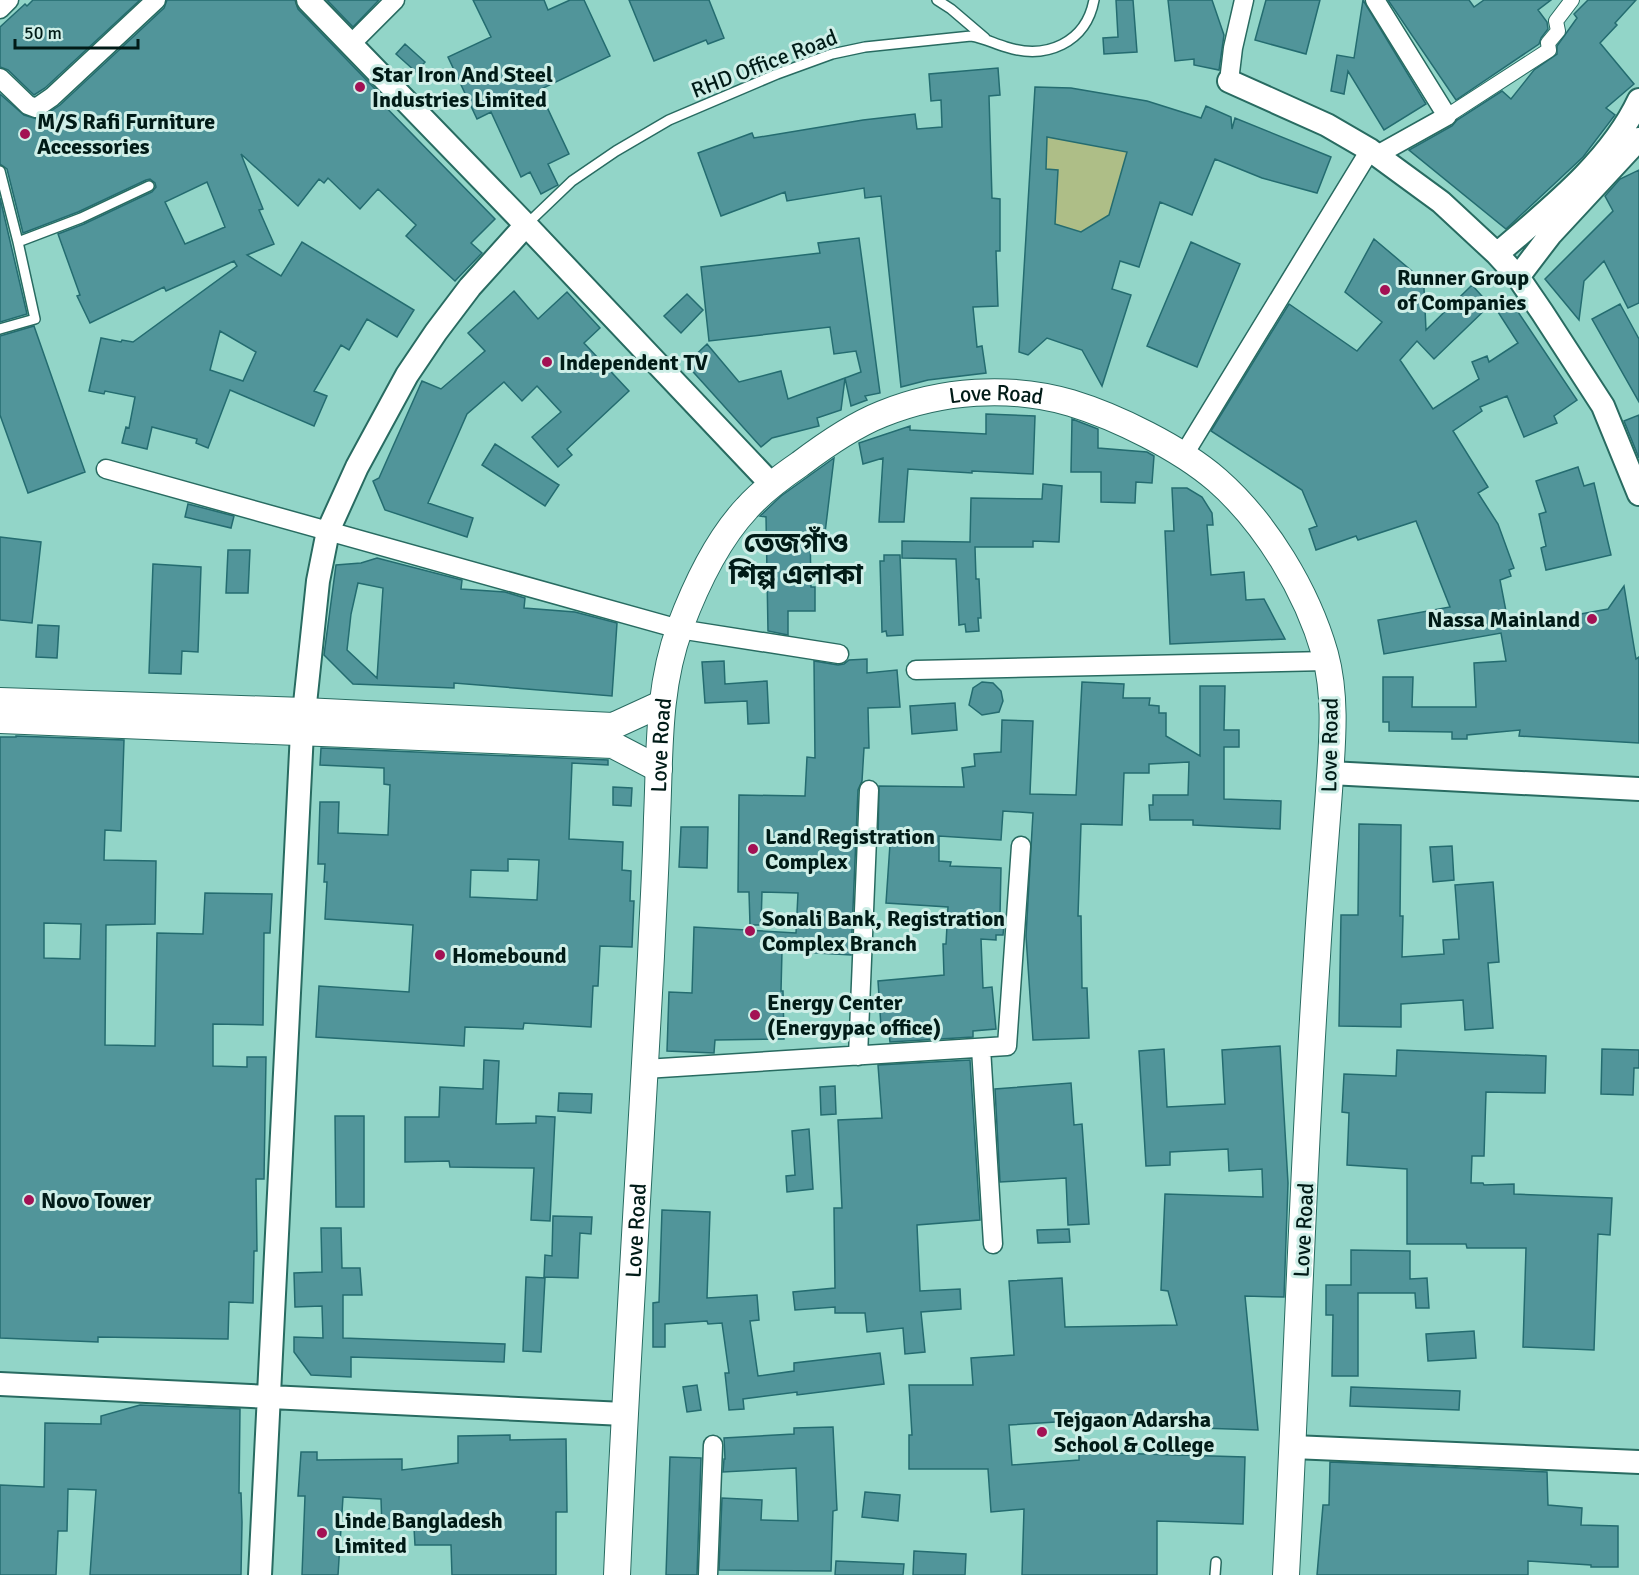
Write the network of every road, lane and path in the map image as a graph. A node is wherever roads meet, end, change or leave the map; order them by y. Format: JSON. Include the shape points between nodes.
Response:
{"nodes":[{"id":1,"x":9,"y":0,"type":"edge"},
{"id":2,"x":156,"y":0,"type":"edge"},
{"id":3,"x":308,"y":0,"type":"edge"},
{"id":4,"x":395,"y":0,"type":"edge"},
{"id":5,"x":937,"y":0,"type":"edge"},
{"id":6,"x":1094,"y":0,"type":"edge"},
{"id":7,"x":1244,"y":0,"type":"edge"},
{"id":8,"x":1375,"y":0,"type":"edge"},
{"id":9,"x":1572,"y":0,"type":"edge"},
{"id":10,"x":0,"y":9,"type":"edge"},
{"id":11,"x":985,"y":38,"type":"junction"},
{"id":12,"x":352,"y":44,"type":"junction"},
{"id":13,"x":0,"y":78,"type":"edge"},
{"id":14,"x":1229,"y":81,"type":"joint"},
{"id":15,"x":1639,"y":100,"type":"edge"},
{"id":16,"x":1447,"y":116,"type":"junction"},
{"id":17,"x":1639,"y":139,"type":"edge"},
{"id":18,"x":1374,"y":152,"type":"junction"},
{"id":19,"x":0,"y":171,"type":"edge"},
{"id":20,"x":149,"y":186,"type":"dead end"},
{"id":21,"x":526,"y":225,"type":"junction"},
{"id":22,"x":1550,"y":235,"type":"junction"},
{"id":23,"x":18,"y":242,"type":"junction"},
{"id":24,"x":1497,"y":254,"type":"junction"},
{"id":25,"x":1518,"y":277,"type":"junction"},
{"id":26,"x":1542,"y":312,"type":"junction"},
{"id":27,"x":0,"y":330,"type":"edge"},
{"id":28,"x":1183,"y":456,"type":"junction"},
{"id":29,"x":106,"y":469,"type":"dead end"},
{"id":30,"x":772,"y":484,"type":"junction"},
{"id":31,"x":1639,"y":494,"type":"edge"},
{"id":32,"x":328,"y":531,"type":"junction"},
{"id":33,"x":679,"y":629,"type":"junction"},
{"id":34,"x":839,"y":654,"type":"dead end"},
{"id":35,"x":1327,"y":661,"type":"junction"},
{"id":36,"x":916,"y":670,"type":"dead end"},
{"id":37,"x":0,"y":700,"type":"edge"},
{"id":38,"x":661,"y":704,"type":"junction"},
{"id":39,"x":0,"y":720,"type":"edge"},
{"id":40,"x":303,"y":722,"type":"junction"},
{"id":41,"x":613,"y":736,"type":"junction"},
{"id":42,"x":659,"y":769,"type":"junction"},
{"id":43,"x":1330,"y":773,"type":"junction"},
{"id":44,"x":1639,"y":789,"type":"edge"},
{"id":45,"x":868,"y":790,"type":"dead end"},
{"id":46,"x":1021,"y":846,"type":"dead end"},
{"id":47,"x":981,"y":1048,"type":"junction"},
{"id":48,"x":858,"y":1056,"type":"junction"},
{"id":49,"x":645,"y":1069,"type":"junction"},
{"id":50,"x":993,"y":1244,"type":"dead end"},
{"id":51,"x":0,"y":1384,"type":"edge"},
{"id":52,"x":270,"y":1398,"type":"junction"},
{"id":53,"x":624,"y":1414,"type":"junction"},
{"id":54,"x":713,"y":1445,"type":"dead end"},
{"id":55,"x":1293,"y":1447,"type":"junction"},
{"id":56,"x":1639,"y":1462,"type":"edge"},
{"id":57,"x":1216,"y":1562,"type":"dead end"},
{"id":58,"x":260,"y":1575,"type":"edge"},
{"id":59,"x":617,"y":1575,"type":"edge"},
{"id":60,"x":708,"y":1575,"type":"edge"},
{"id":61,"x":1215,"y":1575,"type":"edge"},
{"id":62,"x":1286,"y":1575,"type":"edge"}],
"edges":[{"from":1,"to":10,"type":"street"},
{"from":2,"to":13,"type":"street","via":[[40,106],[28,105]]},
{"from":3,"to":12,"type":"street"},
{"from":4,"to":12,"type":"street"},
{"from":5,"to":11,"type":"lane"},
{"from":6,"to":11,"type":"lane","name":"RHD Office Road","via":[[1091,16],[1077,36],[1058,48],[1026,51]]},
{"from":7,"to":14,"type":"street"},
{"from":8,"to":16,"type":"street"},
{"from":9,"to":16,"type":"street","via":[[1556,21],[1558,31],[1548,43],[1549,50]]},
{"from":11,"to":21,"type":"lane","name":"RHD Office Road","via":[[971,36],[865,47],[777,74],[669,120],[616,150],[572,181]]},
{"from":12,"to":21,"type":"street"},
{"from":14,"to":18,"type":"street","via":[[1327,125]]},
{"from":15,"to":24,"type":"street","via":[[1615,140],[1573,187]]},
{"from":16,"to":18,"type":"street"},
{"from":17,"to":22,"type":"street"},
{"from":18,"to":24,"type":"street","via":[[1441,202]]},
{"from":18,"to":28,"type":"street"},
{"from":19,"to":23,"type":"lane"},
{"from":20,"to":23,"type":"lane"},
{"from":21,"to":30,"type":"street"},
{"from":21,"to":32,"type":"street","via":[[470,287],[407,375],[357,467]]},
{"from":22,"to":25,"type":"street"},
{"from":22,"to":26,"type":"street","via":[[1539,275]]},
{"from":23,"to":27,"type":"lane","via":[[35,319]]},
{"from":24,"to":25,"type":"street"},
{"from":25,"to":26,"type":"street"},
{"from":26,"to":31,"type":"street","via":[[1603,406]]},
{"from":28,"to":30,"type":"main road","name":"Love Road","via":[[1090,409],[1040,395],[995,391],[934,399],[878,415],[820,449]]},
{"from":28,"to":35,"type":"main road","name":"Love Road","via":[[1216,480],[1272,544],[1291,574]]},
{"from":29,"to":32,"type":"street"},
{"from":30,"to":33,"type":"main road","name":"Love Road","via":[[723,537]]},
{"from":32,"to":33,"type":"street"},
{"from":32,"to":40,"type":"street","via":[[318,580]]},
{"from":33,"to":34,"type":"street"},
{"from":33,"to":38,"type":"main road","name":"Love Road"},
{"from":35,"to":36,"type":"street"},
{"from":35,"to":43,"type":"main road","name":"Love Road","via":[[1333,725]]},
{"from":37,"to":40,"type":"main road"},
{"from":38,"to":41,"type":"main road"},
{"from":38,"to":42,"type":"main road","name":"Love Road"},
{"from":39,"to":40,"type":"main road"},
{"from":40,"to":41,"type":"main road"},
{"from":40,"to":52,"type":"street"},
{"from":41,"to":42,"type":"main road"},
{"from":42,"to":49,"type":"main road","name":"Love Road"},
{"from":43,"to":44,"type":"street"},
{"from":43,"to":55,"type":"main road","name":"Love Road"},
{"from":45,"to":48,"type":"street"},
{"from":46,"to":47,"type":"street","via":[[1007,1046]]},
{"from":47,"to":48,"type":"street"},
{"from":47,"to":50,"type":"street"},
{"from":48,"to":49,"type":"street"},
{"from":49,"to":53,"type":"main road","name":"Love Road"},
{"from":51,"to":52,"type":"street"},
{"from":52,"to":53,"type":"street"},
{"from":52,"to":58,"type":"street"},
{"from":53,"to":59,"type":"main road","name":"Love Road"},
{"from":54,"to":60,"type":"street"},
{"from":55,"to":56,"type":"street"},
{"from":55,"to":62,"type":"main road","name":"Love Road"},
{"from":57,"to":61,"type":"lane"}]}
